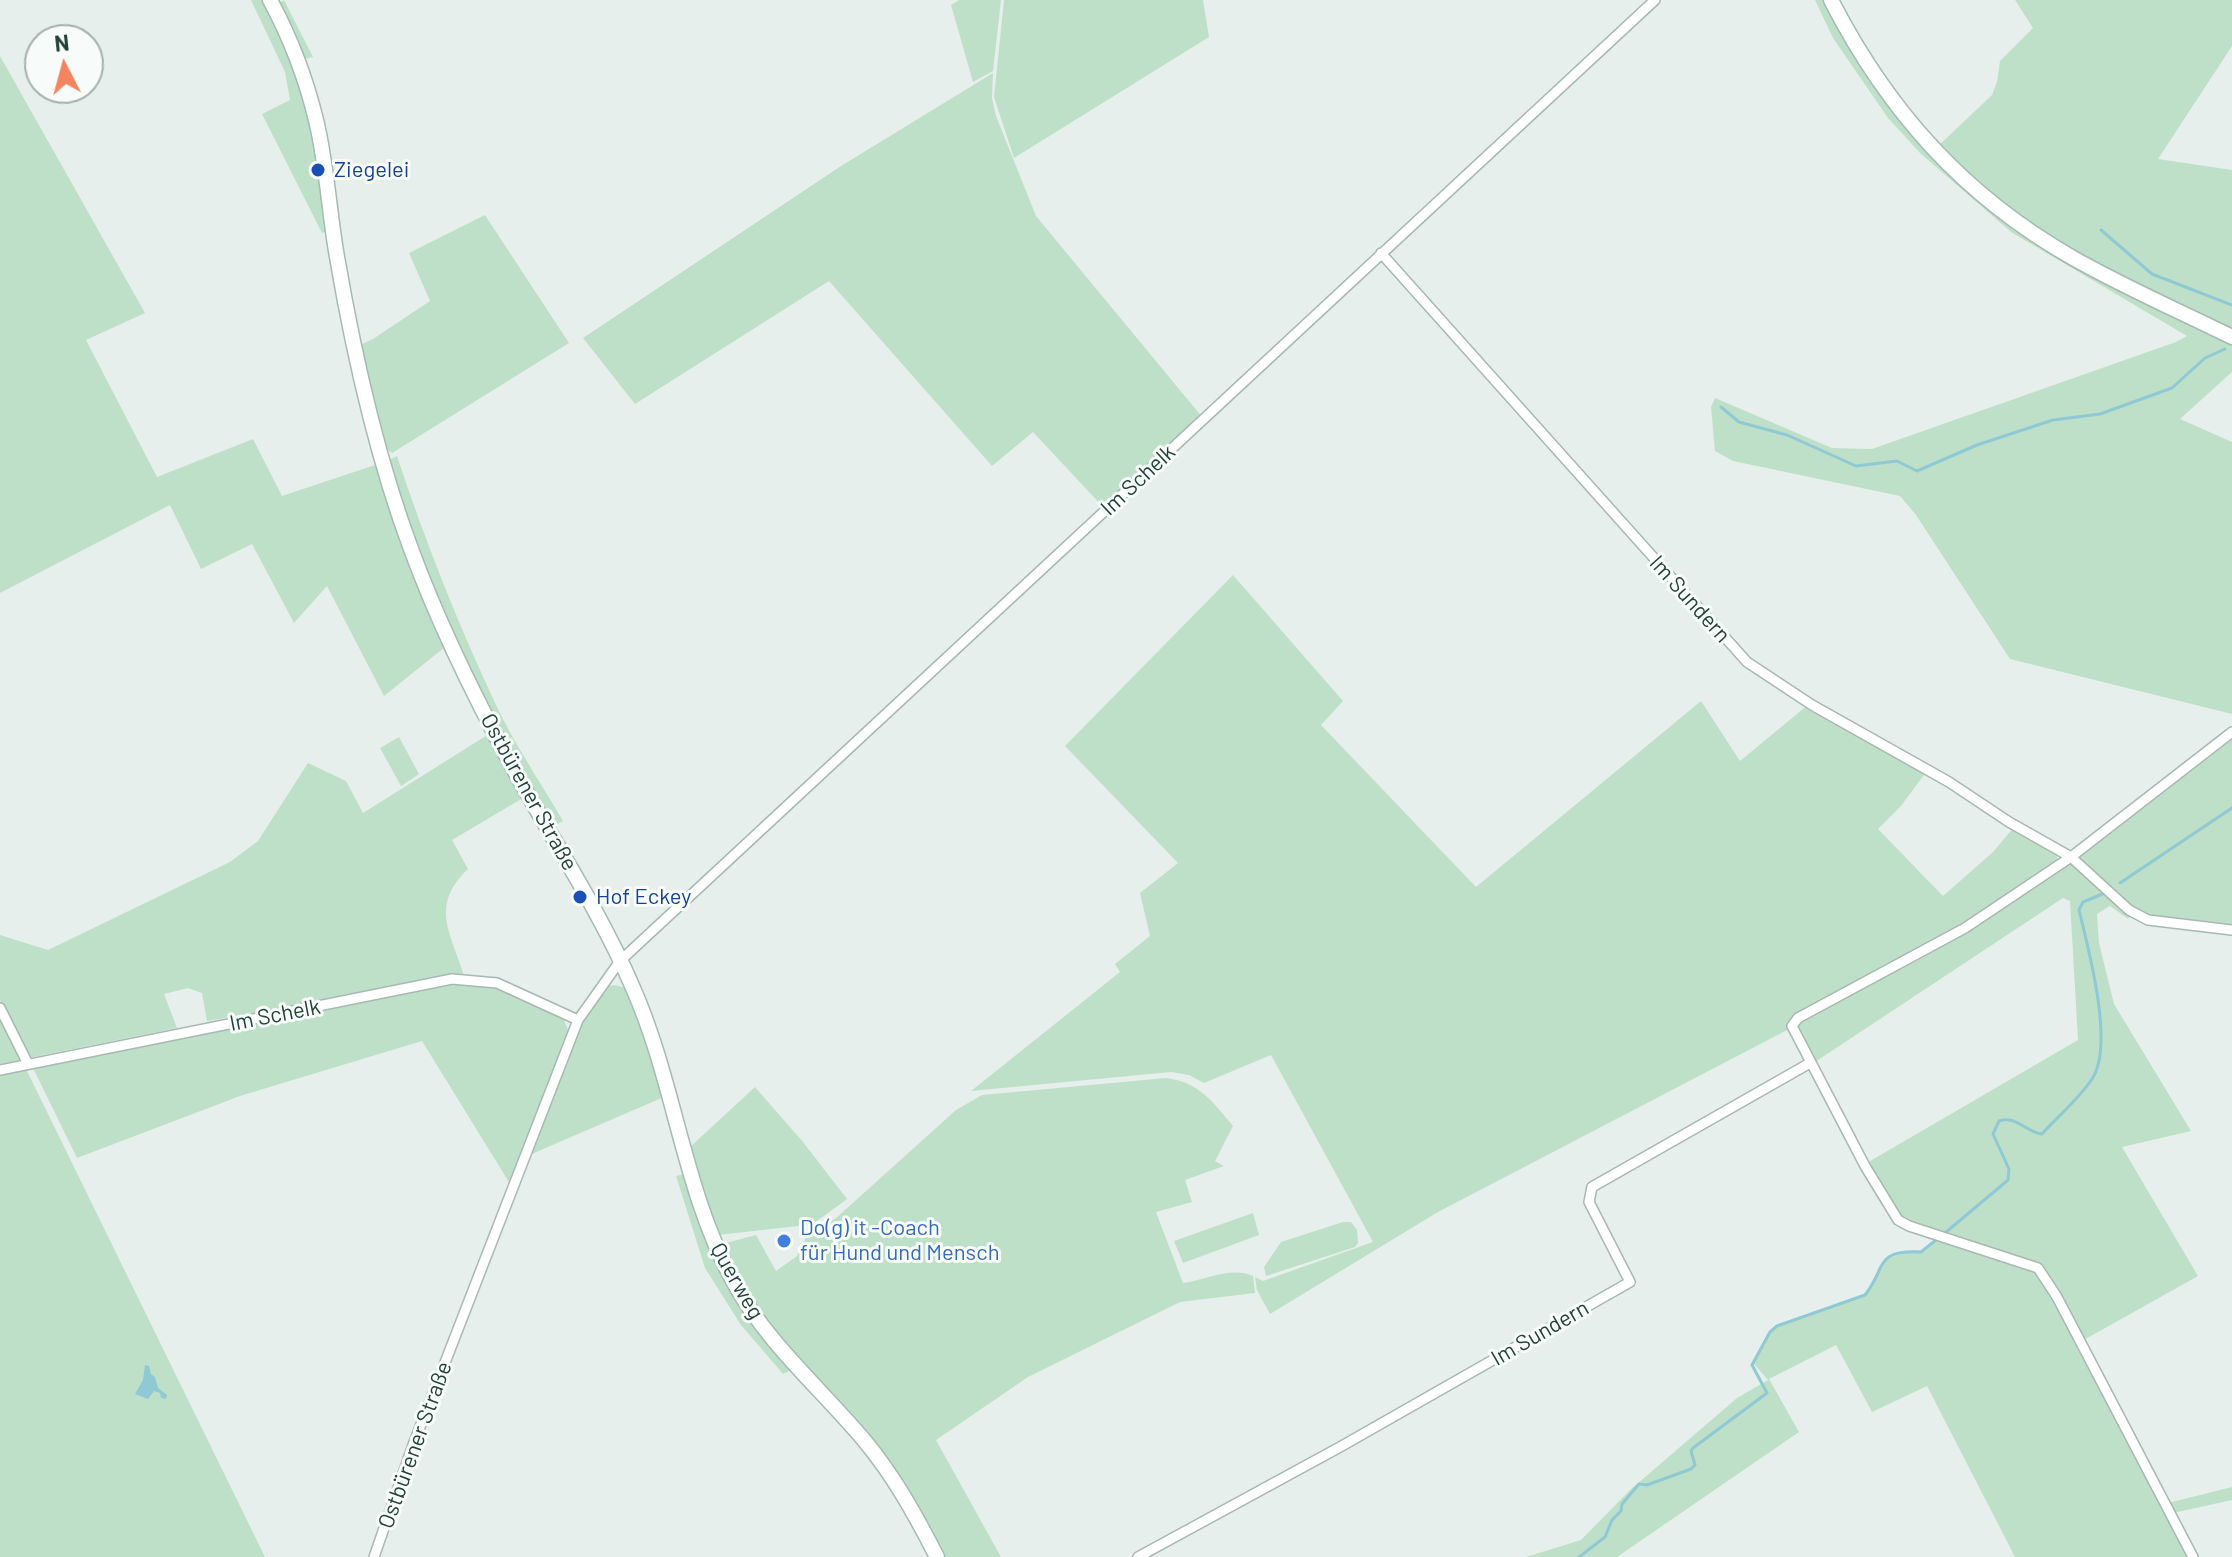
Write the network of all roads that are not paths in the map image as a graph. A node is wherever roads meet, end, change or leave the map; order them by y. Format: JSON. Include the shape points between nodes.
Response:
{"nodes":[{"id":1,"x":270,"y":0,"type":"edge"},
{"id":2,"x":1655,"y":0,"type":"edge"},
{"id":3,"x":1831,"y":0,"type":"edge"},
{"id":4,"x":1381,"y":253,"type":"junction"},
{"id":5,"x":2232,"y":337,"type":"edge"},
{"id":6,"x":2232,"y":732,"type":"edge"},
{"id":7,"x":2071,"y":857,"type":"junction"},
{"id":8,"x":2232,"y":930,"type":"edge"},
{"id":9,"x":620,"y":961,"type":"junction"},
{"id":10,"x":0,"y":1008,"type":"edge"},
{"id":11,"x":578,"y":1020,"type":"junction"},
{"id":12,"x":1810,"y":1063,"type":"junction"},
{"id":13,"x":28,"y":1064,"type":"junction"},
{"id":14,"x":0,"y":1070,"type":"edge"},
{"id":15,"x":374,"y":1557,"type":"edge"},
{"id":16,"x":937,"y":1557,"type":"edge"},
{"id":17,"x":1138,"y":1557,"type":"edge"},
{"id":18,"x":2193,"y":1557,"type":"edge"}],
"edges":[{"from":1,"to":9,"type":"street","name":"Ostbürener Straße","via":[[317,121],[355,348],[376,441],[411,549],[456,657]]},
{"from":2,"to":4,"type":"street","name":"Im Schelk"},
{"from":3,"to":5,"type":"street","via":[[1904,118],[1963,179],[2073,258]]},
{"from":4,"to":7,"type":"street","name":"Im Sundern","via":[[1747,662]]},
{"from":4,"to":9,"type":"street","name":"Im Schelk"},
{"from":6,"to":7,"type":"street"},
{"from":7,"to":8,"type":"street","name":"Im Sundern","via":[[2129,910],[2148,920]]},
{"from":7,"to":12,"type":"street","via":[[1965,928],[1798,1018],[1792,1026]]},
{"from":9,"to":11,"type":"street","name":"Ostbürener Straße"},
{"from":9,"to":16,"type":"street","name":"Querweg","via":[[654,1040],[703,1218],[734,1284],[787,1356],[869,1445],[911,1506]]},
{"from":10,"to":13,"type":"street"},
{"from":11,"to":13,"type":"street","name":"Im Schelk","via":[[497,983],[452,979]]},
{"from":11,"to":15,"type":"street","name":"Ostbürener Straße"},
{"from":12,"to":17,"type":"street","name":"Im Sundern","via":[[1592,1187],[1589,1202],[1630,1282]]},
{"from":12,"to":18,"type":"street","via":[[1898,1220],[2038,1268]]},
{"from":13,"to":14,"type":"street","name":"Im Schelk"}]}
